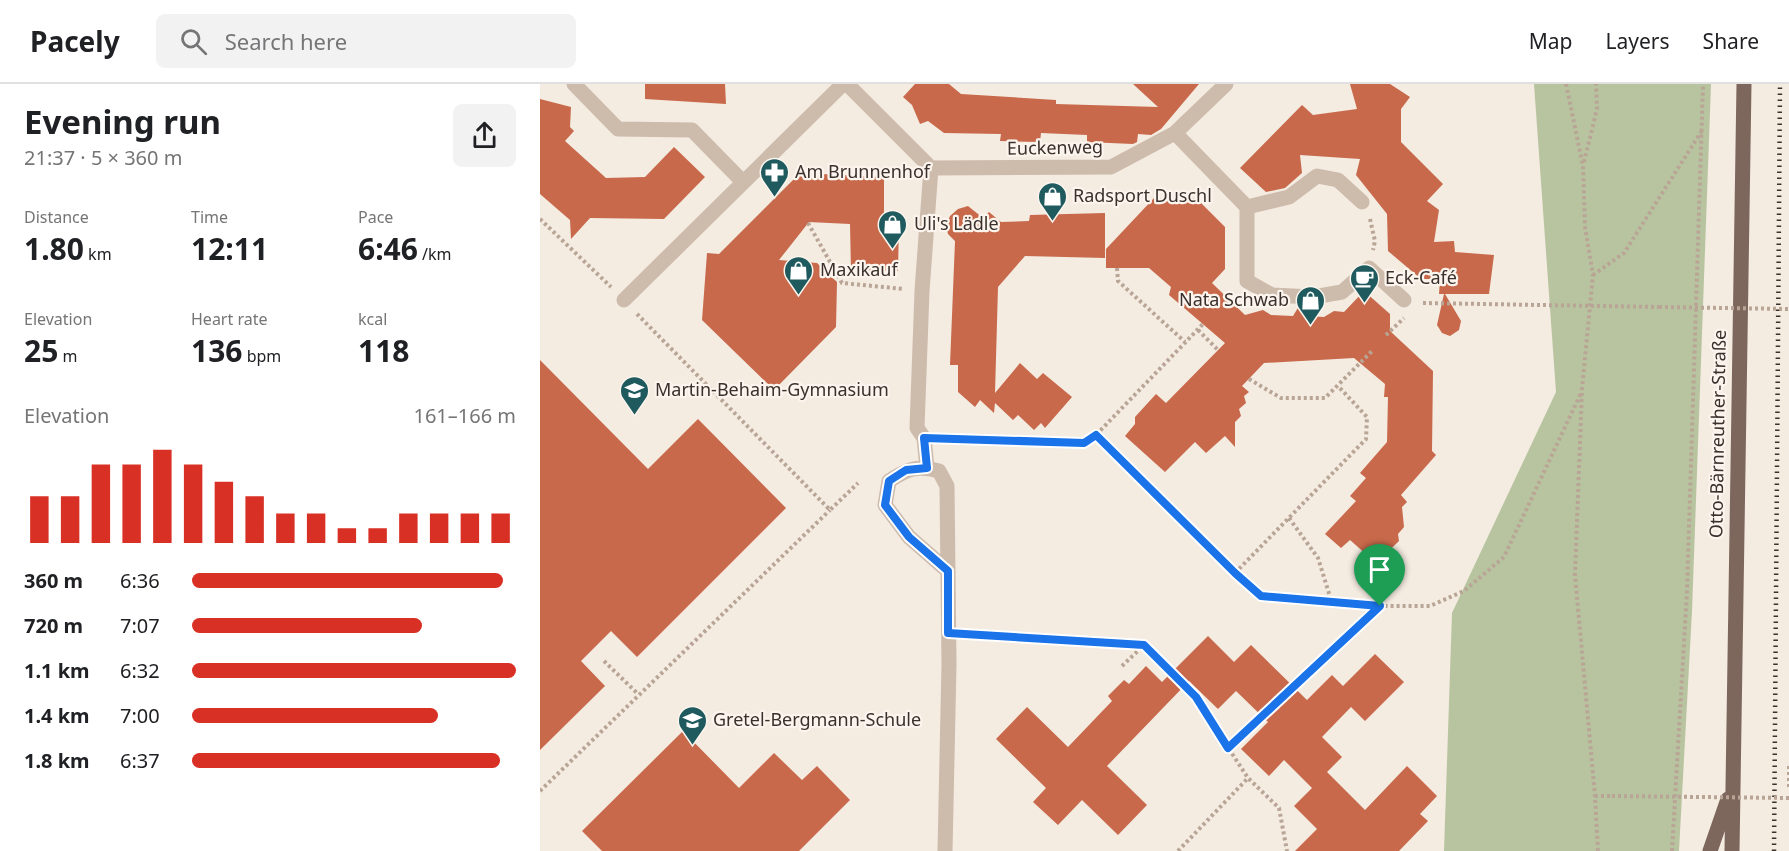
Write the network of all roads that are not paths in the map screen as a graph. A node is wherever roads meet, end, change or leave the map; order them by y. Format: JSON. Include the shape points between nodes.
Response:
{"nodes":[{"id":1,"x":574,"y":84,"type":"edge"},
{"id":2,"x":845,"y":84,"type":"edge"},
{"id":3,"x":1227,"y":84,"type":"edge"},
{"id":4,"x":1744,"y":84,"type":"edge"},
{"id":5,"x":1175,"y":133,"type":"junction"},
{"id":6,"x":931,"y":168,"type":"junction"},
{"id":7,"x":743,"y":182,"type":"junction"},
{"id":8,"x":1362,"y":202,"type":"road end"},
{"id":9,"x":1247,"y":207,"type":"junction"},
{"id":10,"x":624,"y":300,"type":"road end"},
{"id":11,"x":1404,"y":300,"type":"road end"},
{"id":12,"x":927,"y":468,"type":"junction"},
{"id":13,"x":948,"y":571,"type":"junction"},
{"id":14,"x":1733,"y":785,"type":"junction"},
{"id":15,"x":945,"y":851,"type":"edge"},
{"id":16,"x":1710,"y":851,"type":"edge"},
{"id":17,"x":1732,"y":851,"type":"edge"}],
"edges":[{"from":1,"to":7,"type":"street","via":[[618,129],[692,130]]},
{"from":2,"to":6,"type":"street"},
{"from":2,"to":7,"type":"street"},
{"from":3,"to":5,"type":"street","name":"Euckenweg"},
{"from":4,"to":14,"type":"main road","name":"Otto-Bärnreuther-Straße"},
{"from":5,"to":6,"type":"street","name":"Euckenweg","via":[[1111,167]]},
{"from":5,"to":9,"type":"street"},
{"from":6,"to":12,"type":"street","via":[[917,428],[924,438]]},
{"from":7,"to":10,"type":"street"},
{"from":8,"to":9,"type":"street","via":[[1338,180],[1317,176],[1289,197]]},
{"from":9,"to":11,"type":"street","via":[[1247,281],[1272,295],[1313,297],[1342,292],[1368,268]]},
{"from":12,"to":13,"type":"street","via":[[939,471],[947,486]]},
{"from":12,"to":13,"type":"street","via":[[906,470],[889,481],[885,505],[909,537]]},
{"from":13,"to":15,"type":"street"},
{"from":14,"to":16,"type":"main road","name":"Otto-Bärnreuther-Straße"},
{"from":14,"to":17,"type":"main road","name":"Otto-Bärnreuther-Straße"}]}
